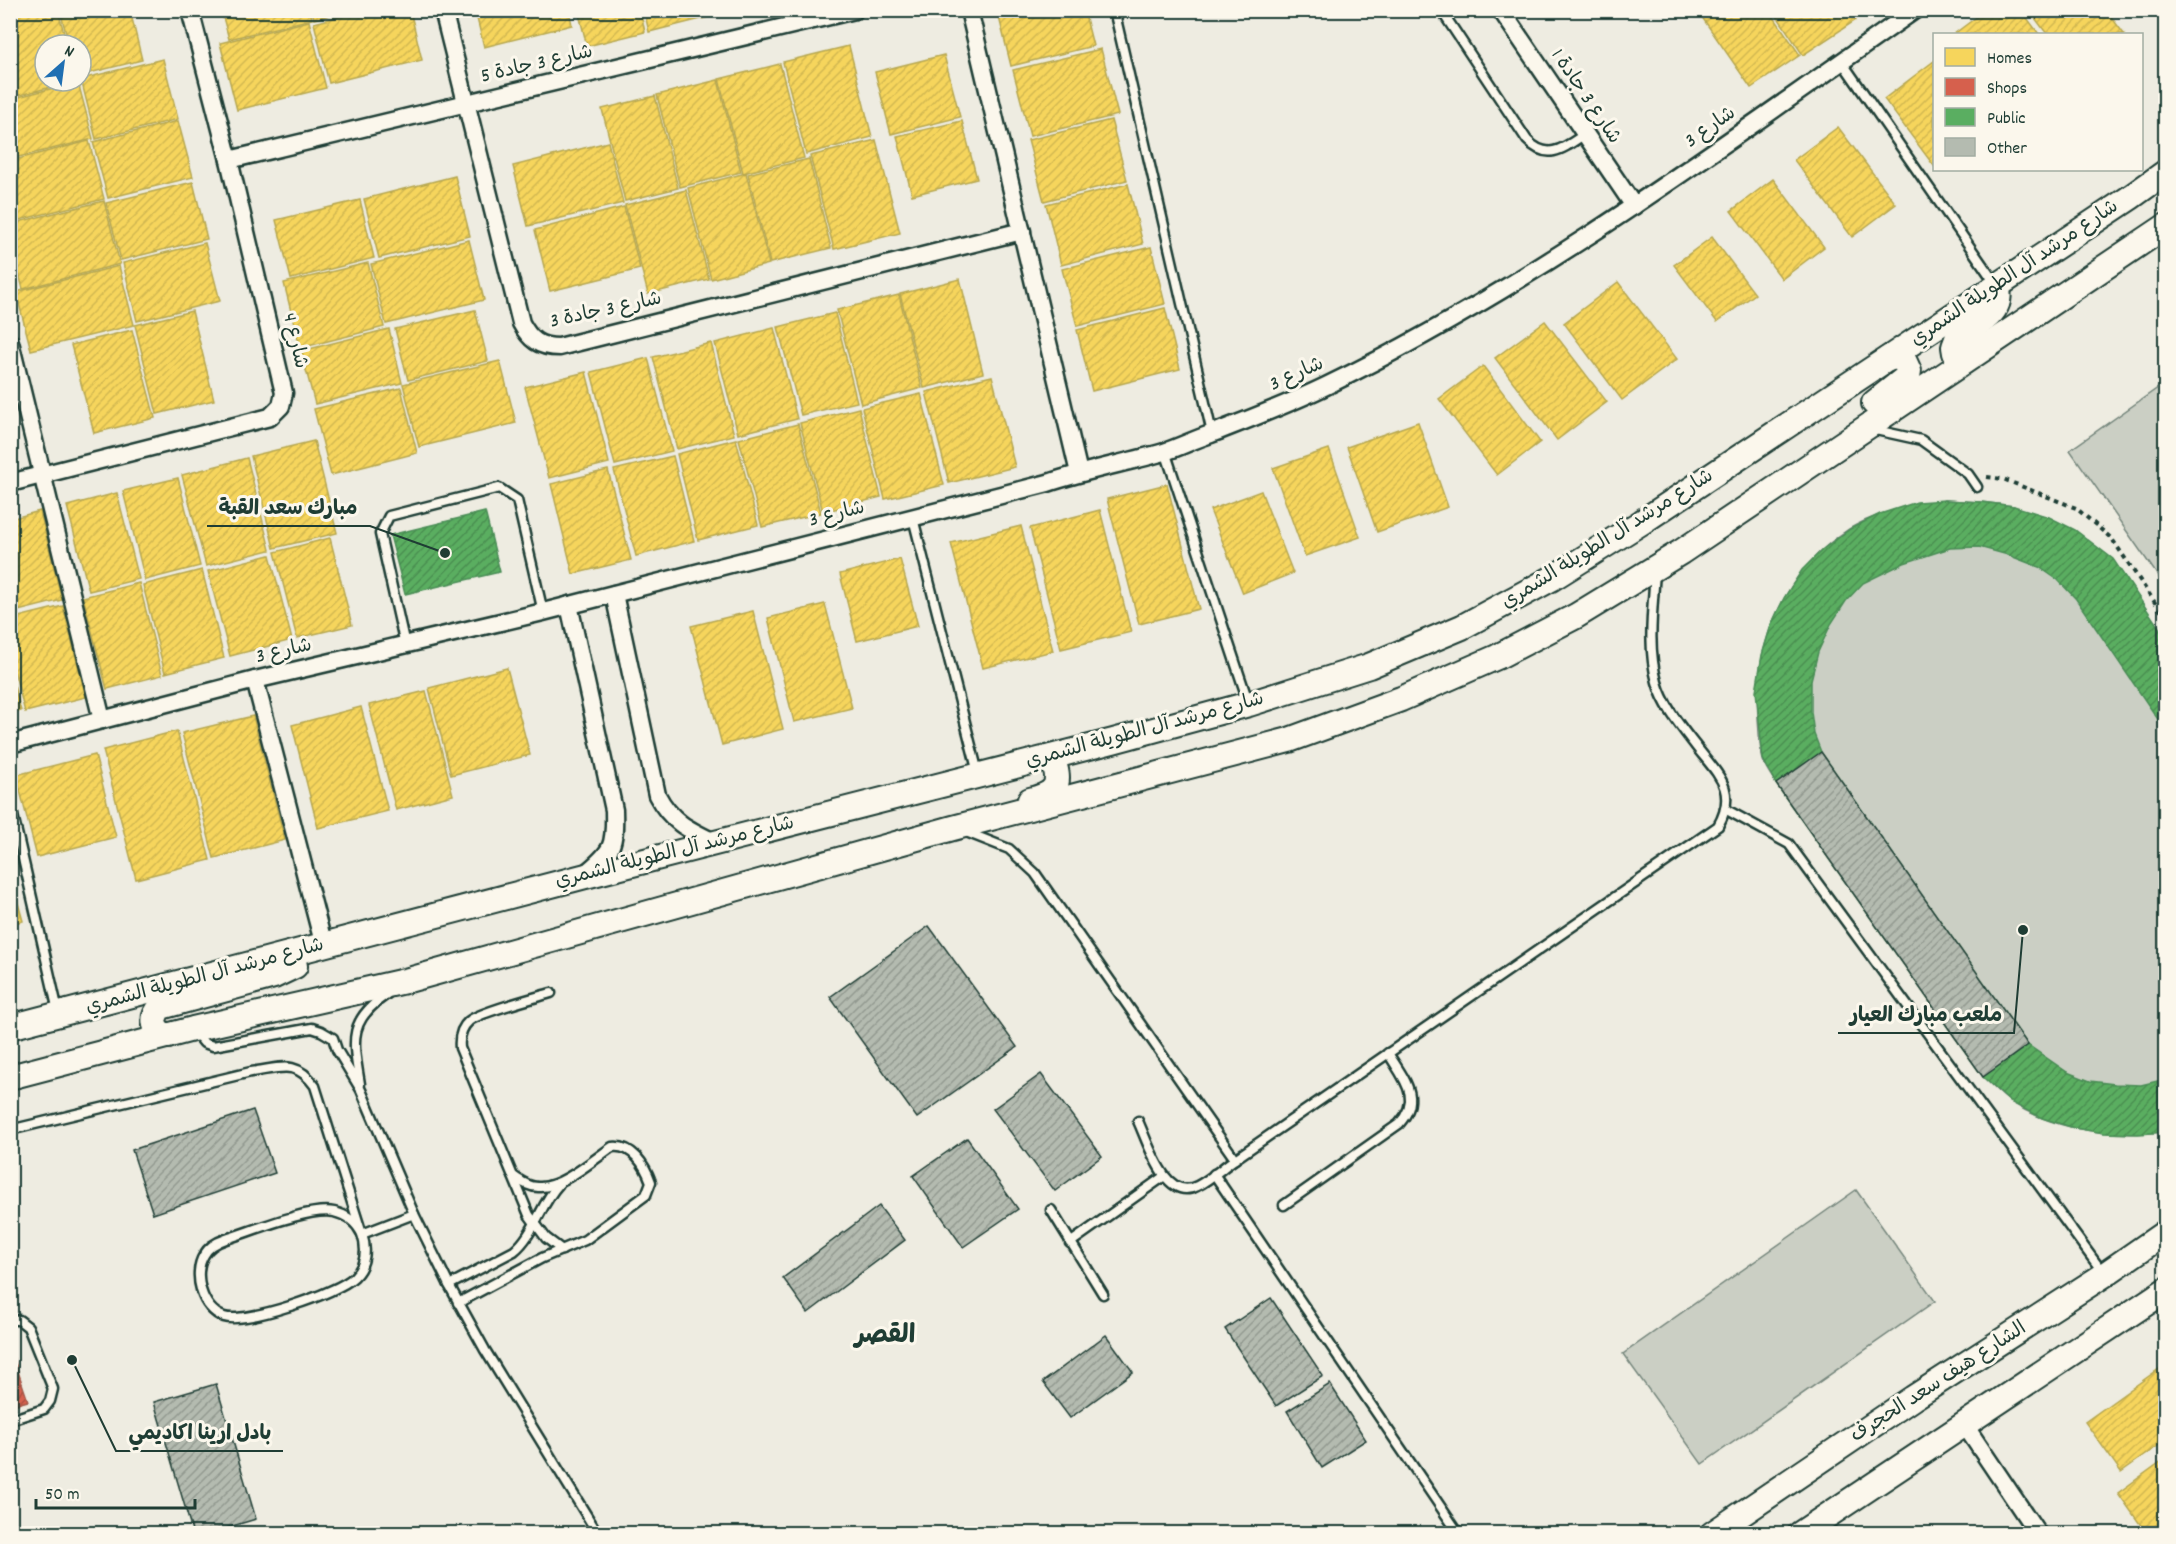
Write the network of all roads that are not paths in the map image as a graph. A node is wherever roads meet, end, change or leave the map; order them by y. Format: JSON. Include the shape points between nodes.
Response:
{"nodes":[{"id":1,"x":190,"y":10,"type":"edge"},
{"id":2,"x":443,"y":10,"type":"edge"},
{"id":3,"x":855,"y":10,"type":"edge"},
{"id":4,"x":969,"y":10,"type":"edge"},
{"id":5,"x":1114,"y":10,"type":"edge"},
{"id":6,"x":1441,"y":10,"type":"edge"},
{"id":7,"x":1501,"y":10,"type":"edge"},
{"id":8,"x":1916,"y":10,"type":"edge"},
{"id":9,"x":1842,"y":62,"type":"junction"},
{"id":10,"x":466,"y":104,"type":"junction"},
{"id":11,"x":1585,"y":134,"type":"junction"},
{"id":12,"x":229,"y":160,"type":"junction"},
{"id":13,"x":2166,"y":172,"type":"edge"},
{"id":14,"x":1634,"y":206,"type":"junction"},
{"id":15,"x":2166,"y":226,"type":"edge"},
{"id":16,"x":1022,"y":231,"type":"junction"},
{"id":17,"x":1997,"y":286,"type":"junction"},
{"id":18,"x":10,"y":342,"type":"edge"},
{"id":19,"x":1888,"y":358,"type":"junction"},
{"id":20,"x":1963,"y":362,"type":"junction"},
{"id":21,"x":1858,"y":432,"type":"junction"},
{"id":22,"x":1212,"y":433,"type":"junction"},
{"id":23,"x":1164,"y":452,"type":"junction"},
{"id":24,"x":1079,"y":473,"type":"junction"},
{"id":25,"x":44,"y":474,"type":"junction"},
{"id":26,"x":10,"y":483,"type":"edge"},
{"id":27,"x":1977,"y":487,"type":"dead end"},
{"id":28,"x":913,"y":518,"type":"junction"},
{"id":29,"x":1655,"y":567,"type":"junction"},
{"id":30,"x":614,"y":594,"type":"junction"},
{"id":31,"x":569,"y":605,"type":"junction"},
{"id":32,"x":543,"y":612,"type":"junction"},
{"id":33,"x":405,"y":645,"type":"junction"},
{"id":34,"x":255,"y":680,"type":"junction"},
{"id":35,"x":1249,"y":704,"type":"junction"},
{"id":36,"x":102,"y":720,"type":"junction"},
{"id":37,"x":10,"y":744,"type":"edge"},
{"id":38,"x":1052,"y":757,"type":"junction"},
{"id":39,"x":979,"y":776,"type":"junction"},
{"id":40,"x":10,"y":802,"type":"edge"},
{"id":41,"x":1725,"y":809,"type":"junction"},
{"id":42,"x":952,"y":828,"type":"junction"},
{"id":43,"x":716,"y":843,"type":"junction"},
{"id":44,"x":582,"y":877,"type":"junction"},
{"id":45,"x":324,"y":946,"type":"junction"},
{"id":46,"x":405,"y":981,"type":"junction"},
{"id":47,"x":551,"y":993,"type":"dead end"},
{"id":48,"x":58,"y":1014,"type":"junction"},
{"id":49,"x":10,"y":1027,"type":"edge"},
{"id":50,"x":193,"y":1029,"type":"junction"},
{"id":51,"x":168,"y":1036,"type":"junction"},
{"id":52,"x":1388,"y":1053,"type":"junction"},
{"id":53,"x":10,"y":1077,"type":"edge"},
{"id":54,"x":361,"y":1090,"type":"junction"},
{"id":55,"x":1138,"y":1121,"type":"dead end"},
{"id":56,"x":10,"y":1130,"type":"edge"},
{"id":57,"x":1235,"y":1159,"type":"junction"},
{"id":58,"x":1214,"y":1174,"type":"junction"},
{"id":59,"x":513,"y":1176,"type":"junction"},
{"id":60,"x":1163,"y":1177,"type":"junction"},
{"id":61,"x":561,"y":1181,"type":"junction"},
{"id":62,"x":1284,"y":1205,"type":"dead end"},
{"id":63,"x":1051,"y":1210,"type":"dead end"},
{"id":64,"x":414,"y":1214,"type":"junction"},
{"id":65,"x":534,"y":1223,"type":"junction"},
{"id":66,"x":2166,"y":1232,"type":"edge"},
{"id":67,"x":362,"y":1234,"type":"junction"},
{"id":68,"x":1070,"y":1243,"type":"junction"},
{"id":69,"x":562,"y":1250,"type":"junction"},
{"id":70,"x":2104,"y":1275,"type":"junction"},
{"id":71,"x":449,"y":1285,"type":"junction"},
{"id":72,"x":2164,"y":1293,"type":"edge"},
{"id":73,"x":1104,"y":1294,"type":"dead end"},
{"id":74,"x":458,"y":1303,"type":"junction"},
{"id":75,"x":10,"y":1320,"type":"edge"},
{"id":76,"x":10,"y":1420,"type":"edge"},
{"id":77,"x":1964,"y":1424,"type":"junction"},
{"id":78,"x":598,"y":1533,"type":"edge"},
{"id":79,"x":1457,"y":1533,"type":"edge"},
{"id":80,"x":1712,"y":1533,"type":"edge"},
{"id":81,"x":1800,"y":1533,"type":"edge"},
{"id":82,"x":2038,"y":1533,"type":"edge"}],
"edges":[{"from":1,"to":12,"type":"street","name":"شارع 4"},
{"from":2,"to":10,"type":"street","name":"شارع 3 جادة 3"},
{"from":3,"to":10,"type":"street","name":"شارع 3 جادة 5"},
{"from":4,"to":16,"type":"street"},
{"from":5,"to":22,"type":"lane"},
{"from":6,"to":11,"type":"lane","via":[[1534,147],[1554,152]]},
{"from":7,"to":11,"type":"street","name":"شارع 3 جادة 1"},
{"from":8,"to":9,"type":"street","name":"شارع 3"},
{"from":9,"to":14,"type":"street","name":"شارع 3"},
{"from":9,"to":17,"type":"lane"},
{"from":10,"to":12,"type":"street","name":"شارع 3 جادة 5"},
{"from":10,"to":16,"type":"street","name":"شارع 3 جادة 3","via":[[521,323],[536,343],[547,347]]},
{"from":11,"to":14,"type":"street","name":"شارع 3 جادة 1"},
{"from":12,"to":25,"type":"street","name":"شارع 4","via":[[284,393],[281,406],[270,417]]},
{"from":13,"to":17,"type":"main road","name":"شارع مرشد آل الطويلة الشمري"},
{"from":14,"to":22,"type":"street","name":"شارع 3","via":[[1554,259],[1401,347],[1325,387]]},
{"from":15,"to":20,"type":"main road"},
{"from":16,"to":24,"type":"street"},
{"from":17,"to":19,"type":"main road","name":"شارع مرشد آل الطويلة الشمري"},
{"from":17,"to":20,"type":"main road","via":[[2000,298],[1996,309],[1955,343],[1955,353]]},
{"from":18,"to":25,"type":"street"},
{"from":19,"to":21,"type":"main road","via":[[1904,360],[1908,376],[1860,415],[1856,421]]},
{"from":19,"to":35,"type":"main road","name":"شارع مرشد آل الطويلة الشمري","via":[[1551,579],[1462,627],[1369,666]]},
{"from":20,"to":21,"type":"main road"},
{"from":21,"to":27,"type":"lane","via":[[1921,440],[1968,474]]},
{"from":21,"to":29,"type":"main road"},
{"from":22,"to":23,"type":"street","name":"شارع 3"},
{"from":23,"to":24,"type":"street","name":"شارع 3"},
{"from":23,"to":35,"type":"lane"},
{"from":24,"to":28,"type":"street","name":"شارع 3"},
{"from":25,"to":26,"type":"street","name":"شارع 4"},
{"from":25,"to":36,"type":"street"},
{"from":28,"to":30,"type":"street","name":"شارع 3"},
{"from":28,"to":39,"type":"lane"},
{"from":29,"to":41,"type":"lane","via":[[1652,652],[1657,682],[1662,697],[1694,745],[1721,776]]},
{"from":29,"to":42,"type":"main road","via":[[1576,616],[1497,657],[1401,699],[1289,740]]},
{"from":30,"to":31,"type":"street","name":"شارع 3"},
{"from":30,"to":43,"type":"street","via":[[657,795],[684,828]]},
{"from":31,"to":32,"type":"street","name":"شارع 3"},
{"from":31,"to":44,"type":"street","via":[[614,810],[615,833],[607,856]]},
{"from":32,"to":33,"type":"street","name":"شارع 3"},
{"from":32,"to":33,"type":"lane","via":[[517,500],[499,488],[389,516],[380,534]]},
{"from":33,"to":34,"type":"street","name":"شارع 3"},
{"from":34,"to":36,"type":"street","name":"شارع 3"},
{"from":34,"to":45,"type":"street"},
{"from":35,"to":38,"type":"main road","name":"شارع مرشد آل الطويلة الشمري"},
{"from":36,"to":37,"type":"street","name":"شارع 3"},
{"from":38,"to":39,"type":"main road","name":"شارع مرشد آل الطويلة الشمري"},
{"from":38,"to":42,"type":"main road","via":[[1058,774],[1048,796],[984,811]]},
{"from":39,"to":43,"type":"main road","name":"شارع مرشد آل الطويلة الشمري"},
{"from":40,"to":48,"type":"lane"},
{"from":41,"to":52,"type":"lane","via":[[1718,826]]},
{"from":41,"to":70,"type":"lane","via":[[1790,844]]},
{"from":42,"to":46,"type":"main road"},
{"from":42,"to":57,"type":"lane","via":[[1009,849],[1035,873]]},
{"from":43,"to":44,"type":"main road","name":"شارع مرشد آل الطويلة الشمري"},
{"from":44,"to":45,"type":"main road","name":"شارع مرشد آل الطويلة الشمري"},
{"from":45,"to":48,"type":"main road","name":"شارع مرشد آل الطويلة الشمري"},
{"from":45,"to":51,"type":"main road","via":[[300,964],[274,976],[161,1007],[154,1024]]},
{"from":46,"to":50,"type":"main road"},
{"from":46,"to":54,"type":"lane","via":[[369,1006],[360,1020],[353,1044]]},
{"from":47,"to":59,"type":"lane","via":[[477,1017],[465,1026],[460,1040]]},
{"from":48,"to":49,"type":"main road","name":"شارع مرشد آل الطويلة الشمري"},
{"from":50,"to":51,"type":"main road"},
{"from":50,"to":54,"type":"lane","via":[[213,1046],[312,1028],[321,1030],[333,1038]]},
{"from":51,"to":53,"type":"main road"},
{"from":52,"to":57,"type":"lane"},
{"from":52,"to":62,"type":"lane","via":[[1411,1094],[1405,1118]]},
{"from":54,"to":64,"type":"lane"},
{"from":55,"to":60,"type":"lane"},
{"from":56,"to":67,"type":"lane","via":[[252,1072],[299,1069],[315,1086]]},
{"from":57,"to":58,"type":"lane"},
{"from":58,"to":60,"type":"lane","via":[[1195,1187],[1183,1189]]},
{"from":58,"to":79,"type":"lane"},
{"from":59,"to":61,"type":"lane","via":[[531,1186]]},
{"from":59,"to":65,"type":"lane"},
{"from":60,"to":68,"type":"lane"},
{"from":61,"to":65,"type":"lane"},
{"from":61,"to":69,"type":"lane","via":[[619,1146],[631,1150],[651,1182],[650,1190],[639,1201],[585,1240]]},
{"from":63,"to":68,"type":"lane"},
{"from":64,"to":67,"type":"lane"},
{"from":64,"to":71,"type":"lane"},
{"from":65,"to":69,"type":"lane","via":[[546,1239]]},
{"from":65,"to":71,"type":"lane","via":[[514,1251]]},
{"from":66,"to":70,"type":"main road","name":"الشارع هيف سعد الحجرف"},
{"from":67,"to":67,"type":"lane","via":[[348,1217],[319,1212],[226,1239],[214,1244],[199,1266],[204,1299],[224,1317],[254,1318],[327,1293],[354,1277],[362,1266]]},
{"from":68,"to":73,"type":"lane"},
{"from":69,"to":74,"type":"lane"},
{"from":70,"to":80,"type":"main road","name":"الشارع هيف سعد الحجرف"},
{"from":71,"to":74,"type":"lane"},
{"from":72,"to":77,"type":"main road"},
{"from":74,"to":78,"type":"lane"},
{"from":75,"to":76,"type":"lane","via":[[19,1320],[28,1327],[53,1389],[44,1409]]},
{"from":77,"to":81,"type":"main road"},
{"from":77,"to":82,"type":"street"}]}
